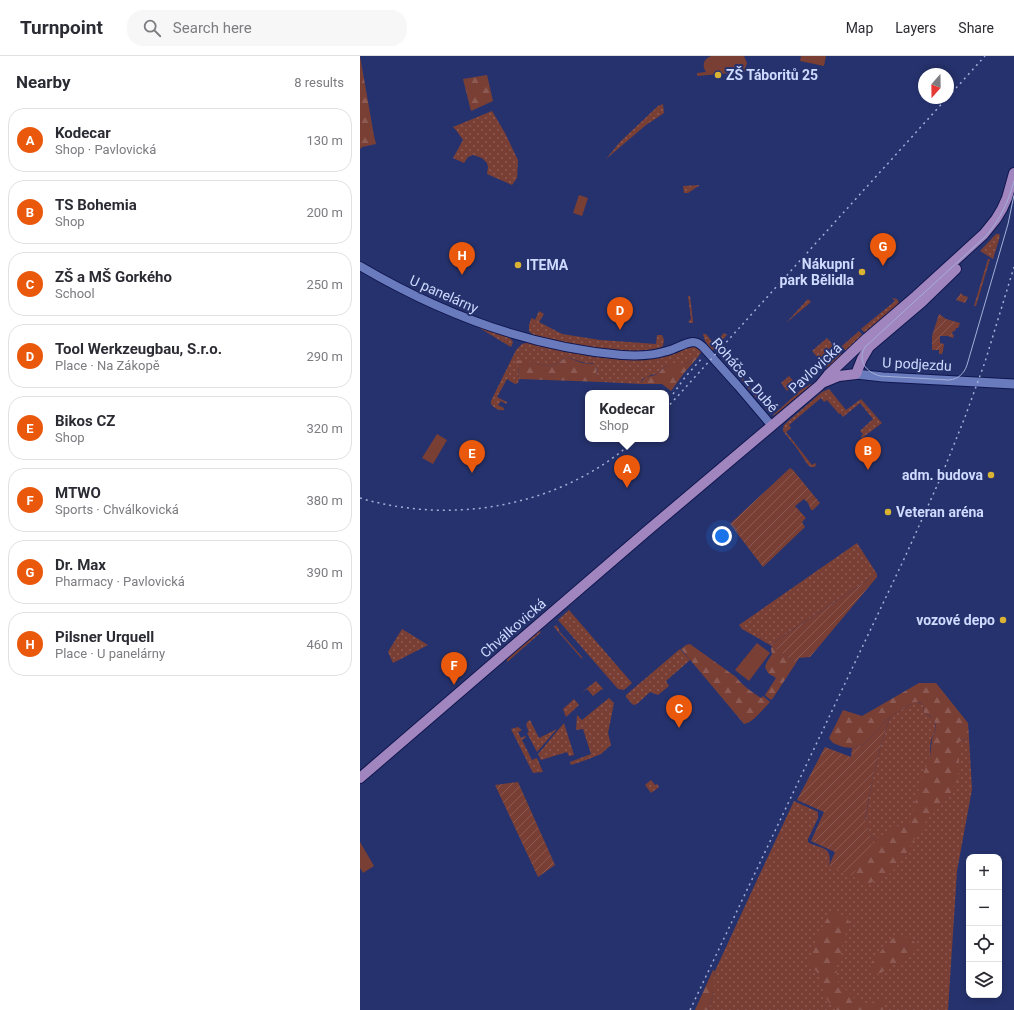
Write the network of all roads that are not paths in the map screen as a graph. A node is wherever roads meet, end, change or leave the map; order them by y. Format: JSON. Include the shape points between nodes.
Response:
{"nodes":[{"id":1,"x":1014,"y":172,"type":"edge"},
{"id":2,"x":1014,"y":197,"type":"edge"},
{"id":3,"x":999,"y":221,"type":"junction"},
{"id":4,"x":360,"y":266,"type":"edge"},
{"id":5,"x":698,"y":343,"type":"joint"},
{"id":6,"x":868,"y":343,"type":"junction"},
{"id":7,"x":854,"y":374,"type":"junction"},
{"id":8,"x":1014,"y":384,"type":"edge"},
{"id":9,"x":820,"y":385,"type":"junction"},
{"id":10,"x":772,"y":426,"type":"junction"},
{"id":11,"x":647,"y":531,"type":"joint"},
{"id":12,"x":360,"y":778,"type":"edge"}],
"edges":[{"from":1,"to":3,"type":"main road"},
{"from":2,"to":3,"type":"main road","via":[[1009,209]]},
{"from":3,"to":6,"type":"main road","name":"Pavlovická"},
{"from":3,"to":6,"type":"main road","name":"Pavlovická","via":[[989,238],[922,302],[889,330]]},
{"from":4,"to":5,"type":"street","name":"U panelárny","via":[[446,311],[520,336],[574,348],[638,356]]},
{"from":5,"to":10,"type":"street","name":"Roháče z Dubé"},
{"from":6,"to":7,"type":"main road","via":[[860,348],[851,360],[850,365]]},
{"from":6,"to":9,"type":"main road","name":"Pavlovická","via":[[828,375]]},
{"from":7,"to":8,"type":"main road","name":"U podjezdu"},
{"from":7,"to":9,"type":"main road","name":"U podjezdu","via":[[839,376]]},
{"from":9,"to":10,"type":"main road","name":"Pavlovická"},
{"from":10,"to":11,"type":"main road","name":"Pavlovická"},
{"from":11,"to":12,"type":"main road","name":"Chválkovická"}]}
